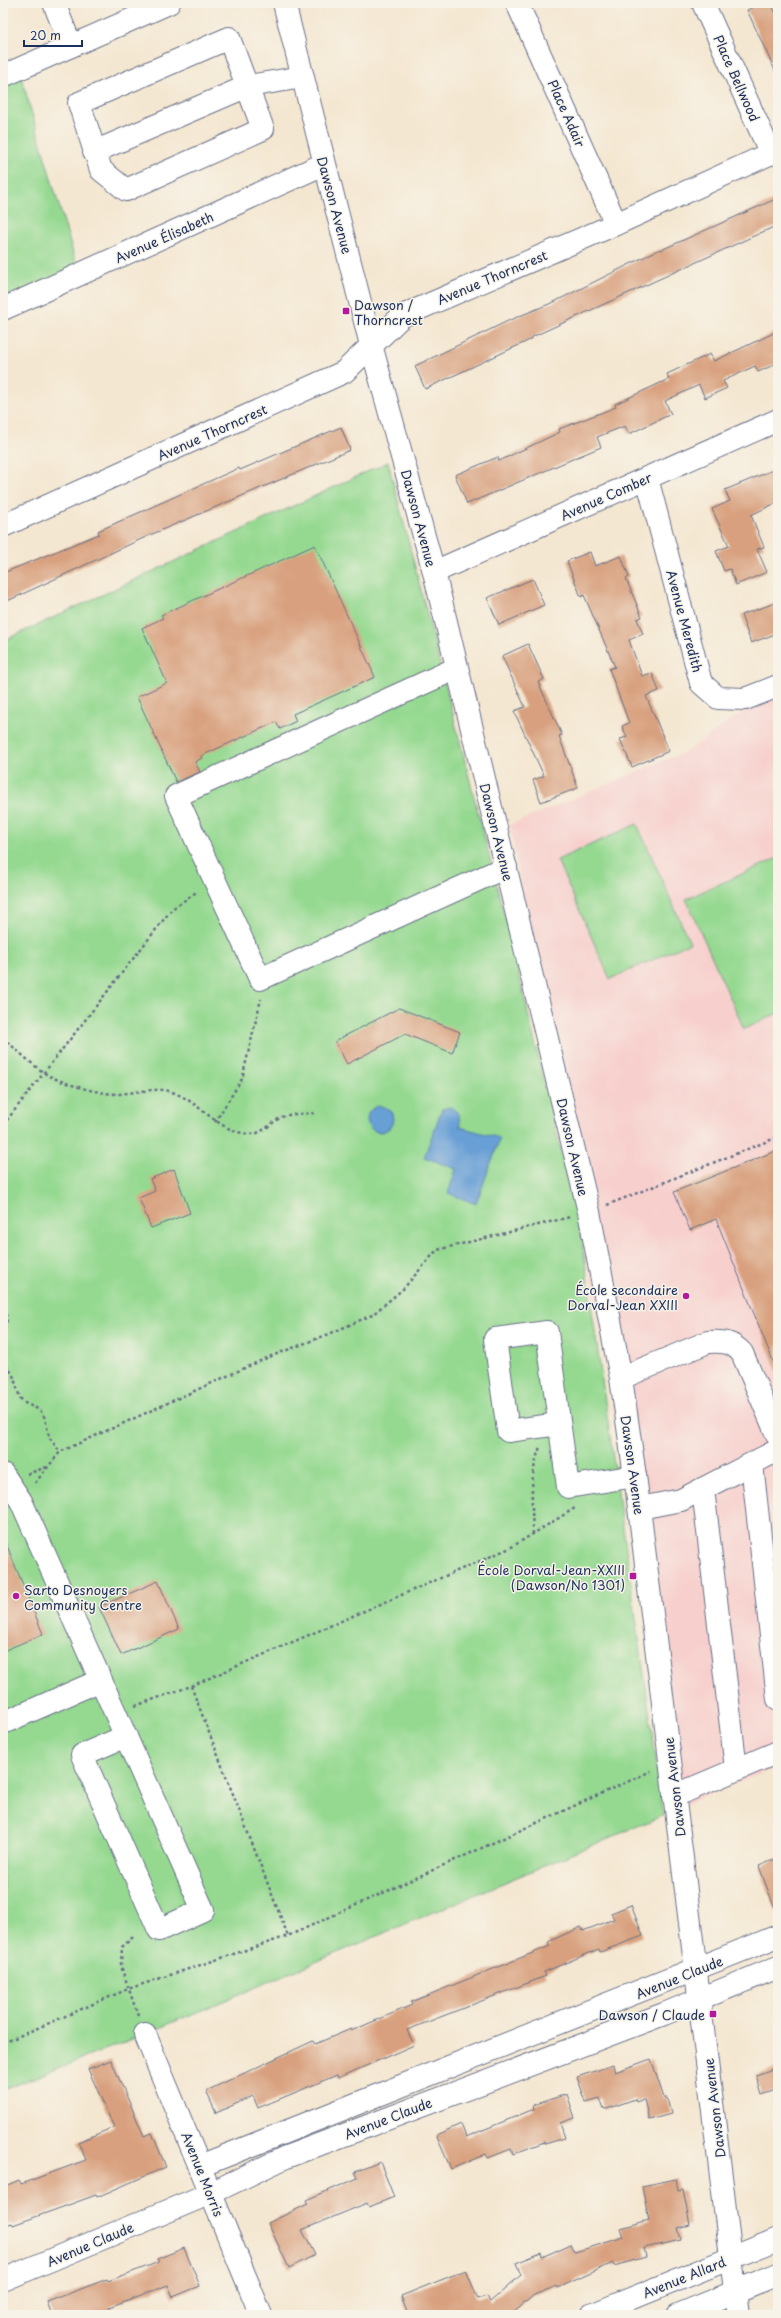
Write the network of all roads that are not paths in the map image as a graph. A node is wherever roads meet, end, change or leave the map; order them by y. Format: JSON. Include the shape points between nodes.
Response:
{"nodes":[{"id":1,"x":54,"y":3,"type":"edge"},
{"id":2,"x":169,"y":3,"type":"edge"},
{"id":3,"x":284,"y":3,"type":"edge"},
{"id":4,"x":517,"y":3,"type":"edge"},
{"id":5,"x":703,"y":3,"type":"edge"},
{"id":6,"x":71,"y":46,"type":"junction"},
{"id":7,"x":3,"y":76,"type":"edge"},
{"id":8,"x":303,"y":77,"type":"junction"},
{"id":9,"x":248,"y":86,"type":"junction"},
{"id":10,"x":94,"y":152,"type":"junction"},
{"id":11,"x":774,"y":152,"type":"edge"},
{"id":12,"x":324,"y":164,"type":"junction"},
{"id":13,"x":616,"y":224,"type":"junction"},
{"id":14,"x":3,"y":310,"type":"edge"},
{"id":15,"x":371,"y":346,"type":"junction"},
{"id":16,"x":778,"y":420,"type":"edge"},
{"id":17,"x":648,"y":478,"type":"junction"},
{"id":18,"x":3,"y":526,"type":"edge"},
{"id":19,"x":434,"y":572,"type":"junction"},
{"id":20,"x":457,"y":668,"type":"junction"},
{"id":21,"x":778,"y":686,"type":"edge"},
{"id":22,"x":506,"y":867,"type":"junction"},
{"id":23,"x":621,"y":1378,"type":"junction"},
{"id":24,"x":559,"y":1424,"type":"junction"},
{"id":25,"x":778,"y":1437,"type":"edge"},
{"id":26,"x":778,"y":1450,"type":"edge"},
{"id":27,"x":752,"y":1464,"type":"junction"},
{"id":28,"x":13,"y":1475,"type":"edge"},
{"id":29,"x":635,"y":1476,"type":"junction"},
{"id":30,"x":703,"y":1489,"type":"junction"},
{"id":31,"x":640,"y":1508,"type":"junction"},
{"id":32,"x":101,"y":1680,"type":"junction"},
{"id":33,"x":778,"y":1698,"type":"edge"},
{"id":34,"x":3,"y":1723,"type":"edge"},
{"id":35,"x":126,"y":1736,"type":"junction"},
{"id":36,"x":778,"y":1752,"type":"edge"},
{"id":37,"x":736,"y":1769,"type":"junction"},
{"id":38,"x":674,"y":1796,"type":"junction"},
{"id":39,"x":778,"y":1936,"type":"edge"},
{"id":40,"x":778,"y":1967,"type":"edge"},
{"id":41,"x":696,"y":1970,"type":"junction"},
{"id":42,"x":701,"y":1999,"type":"junction"},
{"id":43,"x":145,"y":2034,"type":"road end"},
{"id":44,"x":200,"y":2166,"type":"junction"},
{"id":45,"x":211,"y":2193,"type":"junction"},
{"id":46,"x":778,"y":2239,"type":"edge"},
{"id":47,"x":731,"y":2258,"type":"junction"},
{"id":48,"x":778,"y":2274,"type":"edge"},
{"id":49,"x":3,"y":2280,"type":"edge"},
{"id":50,"x":735,"y":2291,"type":"junction"},
{"id":51,"x":261,"y":2315,"type":"edge"},
{"id":52,"x":590,"y":2315,"type":"edge"},
{"id":53,"x":678,"y":2315,"type":"edge"},
{"id":54,"x":738,"y":2315,"type":"edge"}],
"edges":[{"from":1,"to":6,"type":"street"},
{"from":2,"to":6,"type":"street"},
{"from":3,"to":8,"type":"street","name":"Dawson Avenue"},
{"from":4,"to":13,"type":"street","name":"Place Adair"},
{"from":5,"to":11,"type":"street","name":"Place Bellwood"},
{"from":6,"to":7,"type":"street"},
{"from":8,"to":9,"type":"street"},
{"from":8,"to":12,"type":"street","name":"Dawson Avenue"},
{"from":9,"to":10,"type":"street"},
{"from":9,"to":10,"type":"street","via":[[263,129],[126,190],[101,170]]},
{"from":9,"to":10,"type":"street","via":[[229,38],[79,103]]},
{"from":11,"to":13,"type":"street","name":"Avenue Thorncrest"},
{"from":12,"to":14,"type":"street","name":"Avenue Élisabeth"},
{"from":12,"to":15,"type":"street","name":"Dawson Avenue"},
{"from":13,"to":15,"type":"street","name":"Avenue Thorncrest","via":[[402,316]]},
{"from":15,"to":18,"type":"street","name":"Avenue Thorncrest","via":[[344,372]]},
{"from":15,"to":19,"type":"street","name":"Dawson Avenue"},
{"from":16,"to":17,"type":"street","name":"Avenue Comber"},
{"from":17,"to":19,"type":"street","name":"Avenue Comber"},
{"from":17,"to":21,"type":"street","name":"Avenue Meredith","via":[[701,683],[718,698],[745,699]]},
{"from":19,"to":20,"type":"street","name":"Dawson Avenue"},
{"from":20,"to":22,"type":"street","name":"Dawson Avenue"},
{"from":20,"to":22,"type":"street","via":[[176,796],[260,979]]},
{"from":22,"to":23,"type":"street","name":"Dawson Avenue","via":[[589,1212]]},
{"from":23,"to":25,"type":"street","via":[[708,1342],[722,1341],[734,1344],[742,1353]]},
{"from":23,"to":29,"type":"street","name":"Dawson Avenue"},
{"from":24,"to":24,"type":"street","via":[[547,1332],[495,1339],[508,1431]]},
{"from":24,"to":29,"type":"street","via":[[568,1486]]},
{"from":26,"to":27,"type":"street"},
{"from":27,"to":30,"type":"street"},
{"from":27,"to":33,"type":"street"},
{"from":28,"to":32,"type":"street","via":[[21,1501]]},
{"from":29,"to":31,"type":"street","name":"Dawson Avenue"},
{"from":30,"to":31,"type":"street","via":[[681,1500]]},
{"from":30,"to":37,"type":"street"},
{"from":31,"to":38,"type":"street","name":"Dawson Avenue"},
{"from":32,"to":34,"type":"street"},
{"from":32,"to":35,"type":"street"},
{"from":35,"to":35,"type":"street","via":[[203,1910],[159,1930],[82,1755]]},
{"from":36,"to":37,"type":"street"},
{"from":37,"to":38,"type":"street"},
{"from":38,"to":41,"type":"street","name":"Dawson Avenue"},
{"from":39,"to":41,"type":"street","name":"Avenue Claude"},
{"from":40,"to":42,"type":"street","name":"Avenue Claude"},
{"from":41,"to":42,"type":"street","name":"Dawson Avenue"},
{"from":41,"to":44,"type":"street","name":"Avenue Claude"},
{"from":42,"to":45,"type":"street","name":"Avenue Claude","via":[[286,2157]]},
{"from":42,"to":47,"type":"street","name":"Dawson Avenue"},
{"from":43,"to":44,"type":"street","name":"Avenue Morris"},
{"from":44,"to":45,"type":"street","name":"Avenue Morris"},
{"from":45,"to":49,"type":"street","name":"Avenue Claude"},
{"from":45,"to":51,"type":"street","name":"Avenue Morris"},
{"from":46,"to":47,"type":"street","name":"Avenue Allard"},
{"from":47,"to":50,"type":"street","name":"Dawson Avenue"},
{"from":47,"to":52,"type":"street","name":"Avenue Allard"},
{"from":48,"to":50,"type":"street"},
{"from":50,"to":53,"type":"street"},
{"from":50,"to":54,"type":"street","name":"Dawson Avenue"}]}
